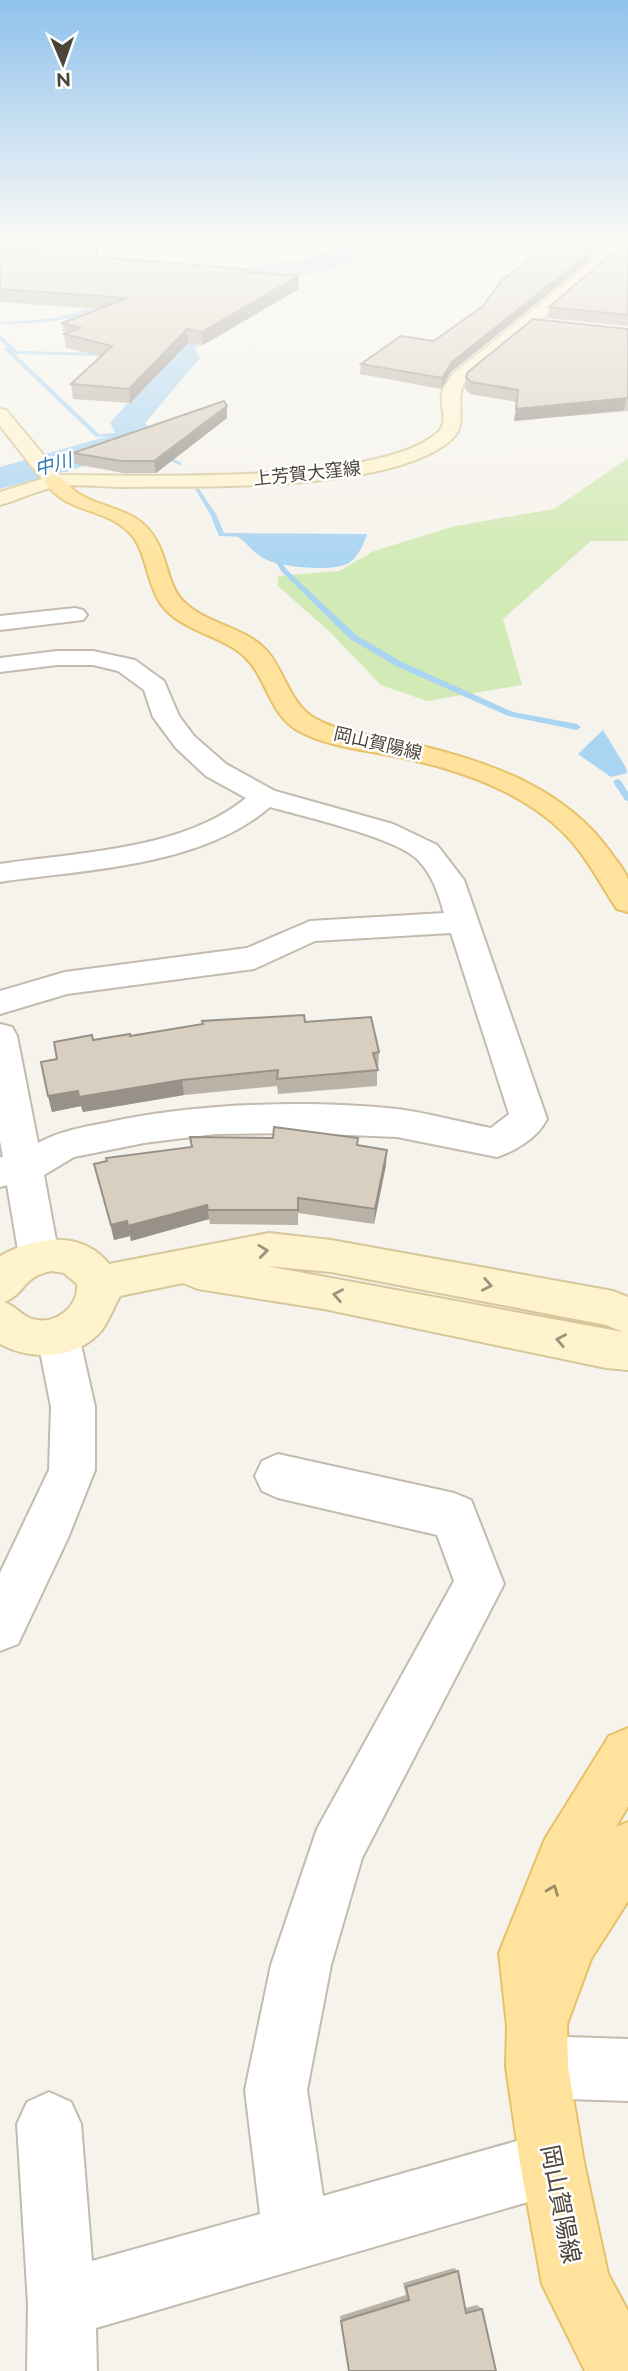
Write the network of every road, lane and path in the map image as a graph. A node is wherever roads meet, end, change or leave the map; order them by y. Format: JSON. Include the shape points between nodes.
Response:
{"nodes":[{"id":1,"x":494,"y":350,"type":"edge"},
{"id":2,"x":0,"y":414,"type":"edge"},
{"id":3,"x":53,"y":478,"type":"junction"},
{"id":4,"x":0,"y":499,"type":"edge"},
{"id":5,"x":75,"y":615,"type":"dead end"},
{"id":6,"x":0,"y":623,"type":"edge"},
{"id":7,"x":0,"y":665,"type":"edge"},
{"id":8,"x":265,"y":797,"type":"junction"},
{"id":9,"x":0,"y":873,"type":"edge"},
{"id":10,"x":610,"y":874,"type":"junction"},
{"id":11,"x":628,"y":902,"type":"edge"},
{"id":12,"x":461,"y":922,"type":"junction"},
{"id":13,"x":628,"y":932,"type":"edge"},
{"id":14,"x":0,"y":1003,"type":"edge"},
{"id":15,"x":0,"y":1036,"type":"edge"},
{"id":16,"x":12,"y":1170,"type":"edge"},
{"id":17,"x":38,"y":1256,"type":"junction"},
{"id":18,"x":172,"y":1268,"type":"junction"},
{"id":19,"x":98,"y":1283,"type":"junction"},
{"id":20,"x":0,"y":1286,"type":"edge"},
{"id":21,"x":628,"y":1316,"type":"edge"},
{"id":22,"x":0,"y":1318,"type":"edge"},
{"id":23,"x":58,"y":1336,"type":"junction"},
{"id":24,"x":628,"y":1351,"type":"edge"},
{"id":25,"x":278,"y":1476,"type":"dead end"},
{"id":26,"x":0,"y":1626,"type":"edge"},
{"id":27,"x":628,"y":1755,"type":"edge"},
{"id":28,"x":628,"y":1850,"type":"edge"},
{"id":29,"x":537,"y":2046,"type":"junction"},
{"id":30,"x":628,"y":2070,"type":"edge"},
{"id":31,"x":50,"y":2124,"type":"dead end"},
{"id":32,"x":552,"y":2163,"type":"junction"},
{"id":33,"x":296,"y":2235,"type":"junction"},
{"id":34,"x":62,"y":2304,"type":"junction"},
{"id":35,"x":62,"y":2371,"type":"edge"},
{"id":36,"x":623,"y":2371,"type":"edge"}],
"edges":[{"from":1,"to":3,"type":"main road","name":"上芳賀大窪線","via":[[451,387],[454,421],[445,436],[407,457],[338,473],[297,476],[131,482]]},
{"from":2,"to":3,"type":"main road"},
{"from":3,"to":4,"type":"main road","name":"上芳賀大窪線"},
{"from":3,"to":10,"type":"main road","name":"岡山賀陽線","via":[[71,499],[136,527],[172,604],[251,649],[268,667],[296,717],[346,738],[427,754],[501,781],[533,797],[576,829]]},
{"from":5,"to":6,"type":"street"},
{"from":7,"to":8,"type":"street","via":[[81,658],[126,665],[155,686],[166,717],[185,742],[216,769]]},
{"from":8,"to":9,"type":"street","via":[[240,818],[168,848]]},
{"from":8,"to":12,"type":"street","via":[[383,830],[427,851],[449,880]]},
{"from":10,"to":11,"type":"main road","name":"岡山賀陽線"},
{"from":10,"to":13,"type":"main road","name":"岡山賀陽線"},
{"from":12,"to":14,"type":"street","via":[[310,931],[254,958],[65,983]]},
{"from":12,"to":16,"type":"street","via":[[529,1119],[497,1143],[397,1124],[215,1120],[65,1145]]},
{"from":15,"to":16,"type":"street"},
{"from":16,"to":17,"type":"street"},
{"from":17,"to":19,"type":"main road","via":[[55,1253],[83,1262]]},
{"from":17,"to":20,"type":"main road","via":[[11,1270]]},
{"from":18,"to":19,"type":"main road"},
{"from":18,"to":21,"type":"main road","one_way":true,"via":[[269,1249],[345,1258],[613,1309]]},
{"from":24,"to":18,"type":"main road","one_way":true},
{"from":19,"to":23,"type":"main road","via":[[94,1309],[73,1330]]},
{"from":22,"to":23,"type":"main road","via":[[18,1334],[44,1339]]},
{"from":23,"to":26,"type":"street","via":[[73,1407],[72,1470]]},
{"from":25,"to":33,"type":"street","via":[[454,1516],[479,1584],[337,1849],[301,1965],[276,2090]]},
{"from":29,"to":27,"type":"main road","name":"岡山賀陽線","one_way":true,"via":[[528,1953],[565,1859]]},
{"from":28,"to":29,"type":"main road","name":"岡山賀陽線","via":[[567,1943]]},
{"from":29,"to":30,"type":"street"},
{"from":29,"to":32,"type":"main road","name":"岡山賀陽線"},
{"from":31,"to":34,"type":"street"},
{"from":32,"to":33,"type":"street"},
{"from":32,"to":36,"type":"main road","name":"岡山賀陽線","via":[[576,2284]]},
{"from":33,"to":34,"type":"street"},
{"from":34,"to":35,"type":"street"}]}
